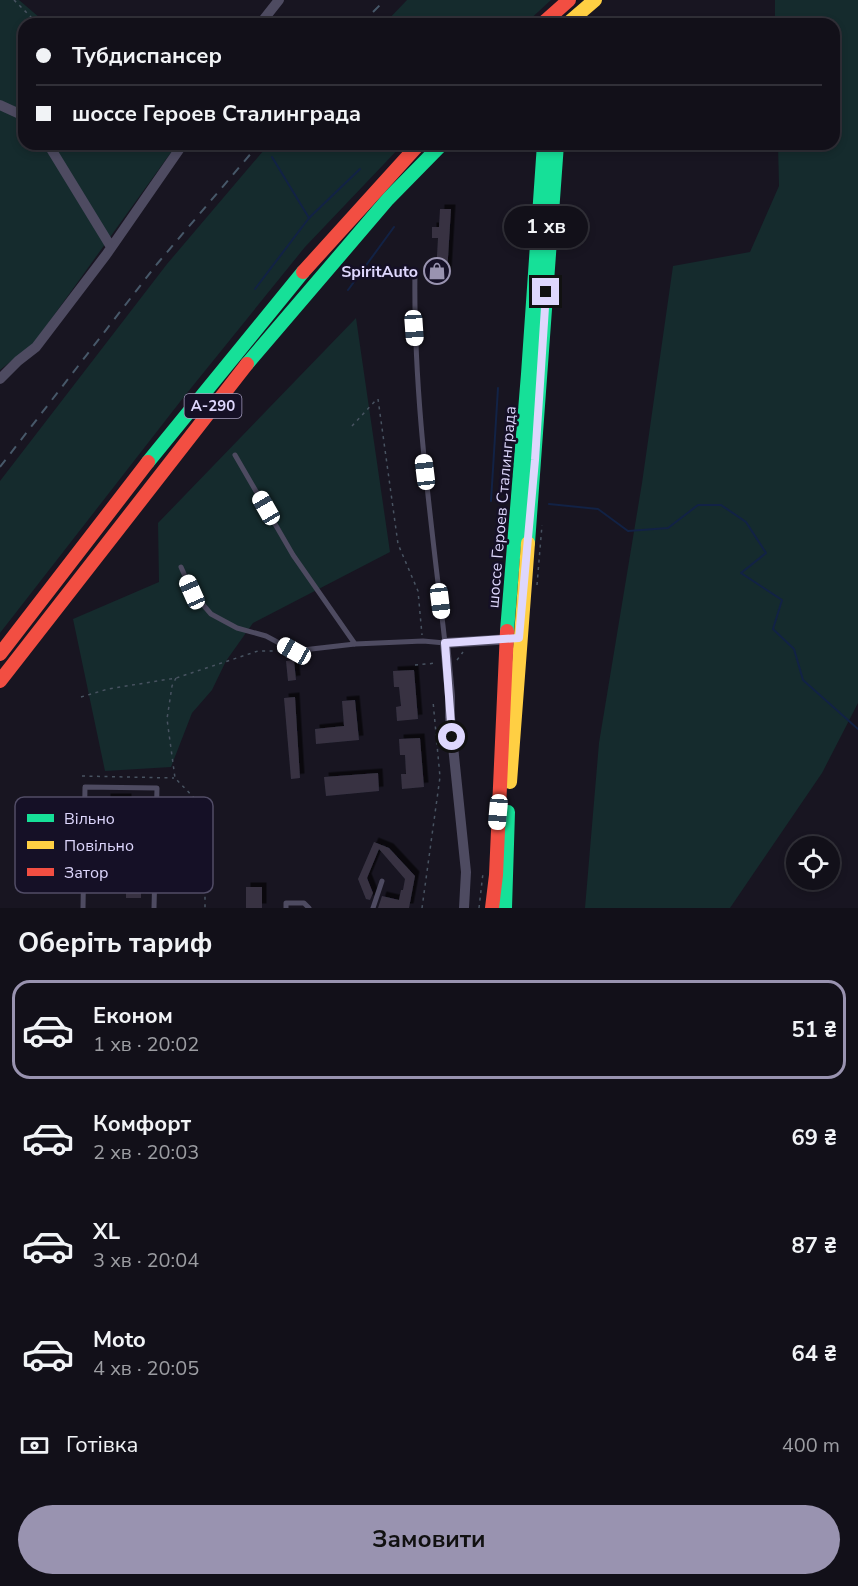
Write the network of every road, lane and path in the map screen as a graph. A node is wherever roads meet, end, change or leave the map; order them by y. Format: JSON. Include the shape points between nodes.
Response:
{"nodes":[{"id":1,"x":14,"y":0,"type":"edge"},
{"id":2,"x":279,"y":0,"type":"edge"},
{"id":3,"x":554,"y":0,"type":"edge"},
{"id":4,"x":568,"y":0,"type":"edge"},
{"id":5,"x":595,"y":0,"type":"edge"},
{"id":6,"x":32,"y":18,"type":"edge"},
{"id":7,"x":265,"y":18,"type":"edge"},
{"id":8,"x":548,"y":18,"type":"edge"},
{"id":9,"x":552,"y":18,"type":"edge"},
{"id":10,"x":567,"y":18,"type":"edge"},
{"id":11,"x":574,"y":18,"type":"edge"},
{"id":12,"x":0,"y":105,"type":"edge"},
{"id":13,"x":18,"y":113,"type":"edge"},
{"id":14,"x":52,"y":150,"type":"edge"},
{"id":15,"x":179,"y":150,"type":"edge"},
{"id":16,"x":414,"y":150,"type":"edge"},
{"id":17,"x":436,"y":150,"type":"edge"},
{"id":18,"x":544,"y":150,"type":"edge"},
{"id":19,"x":556,"y":150,"type":"edge"},
{"id":20,"x":111,"y":247,"type":"junction"},
{"id":21,"x":415,"y":270,"type":"dead end"},
{"id":22,"x":1,"y":377,"type":"edge"},
{"id":23,"x":352,"y":426,"type":"dead end"},
{"id":24,"x":235,"y":455,"type":"dead end"},
{"id":25,"x":181,"y":567,"type":"dead end"},
{"id":26,"x":513,"y":639,"type":"junction"},
{"id":27,"x":423,"y":641,"type":"junction"},
{"id":28,"x":445,"y":643,"type":"junction"},
{"id":29,"x":355,"y":644,"type":"junction"},
{"id":30,"x":469,"y":649,"type":"dead end"},
{"id":31,"x":294,"y":651,"type":"junction"},
{"id":32,"x":0,"y":654,"type":"edge"},
{"id":33,"x":456,"y":661,"type":"dead end"},
{"id":34,"x":438,"y":663,"type":"dead end"},
{"id":35,"x":416,"y":665,"type":"dead end"},
{"id":36,"x":177,"y":678,"type":"junction"},
{"id":37,"x":0,"y":681,"type":"edge"},
{"id":38,"x":81,"y":697,"type":"dead end"},
{"id":39,"x":433,"y":701,"type":"dead end"},
{"id":40,"x":82,"y":776,"type":"dead end"},
{"id":41,"x":175,"y":778,"type":"junction"},
{"id":42,"x":85,"y":797,"type":"edge"},
{"id":43,"x":156,"y":797,"type":"edge"},
{"id":44,"x":194,"y":797,"type":"edge"},
{"id":45,"x":484,"y":866,"type":"dead end"},
{"id":46,"x":382,"y":881,"type":"dead end"},
{"id":47,"x":83,"y":893,"type":"edge"},
{"id":48,"x":154,"y":893,"type":"edge"},
{"id":49,"x":83,"y":908,"type":"edge"},
{"id":50,"x":154,"y":908,"type":"edge"},
{"id":51,"x":286,"y":908,"type":"edge"},
{"id":52,"x":309,"y":908,"type":"edge"},
{"id":53,"x":373,"y":908,"type":"edge"},
{"id":54,"x":422,"y":908,"type":"edge"},
{"id":55,"x":464,"y":908,"type":"edge"},
{"id":56,"x":479,"y":908,"type":"edge"},
{"id":57,"x":492,"y":908,"type":"edge"},
{"id":58,"x":505,"y":908,"type":"edge"}],
"edges":[{"from":1,"to":6,"type":"path"},
{"from":2,"to":7,"type":"street"},
{"from":3,"to":9,"type":"main road"},
{"from":4,"to":8,"type":"main road"},
{"from":4,"to":10,"type":"main road"},
{"from":5,"to":11,"type":"main road"},
{"from":12,"to":13,"type":"street"},
{"from":14,"to":20,"type":"street"},
{"from":15,"to":20,"type":"street"},
{"from":16,"to":32,"type":"main road","number":"А-290","via":[[261,320]]},
{"from":17,"to":37,"type":"main road","number":"А-290","via":[[388,199],[261,345]]},
{"from":18,"to":26,"type":"main road","name":"шоссе Героев Сталинграда","via":[[511,601]]},
{"from":19,"to":26,"type":"main road","name":"шоссе Героев Сталинграда","via":[[535,460]]},
{"from":20,"to":22,"type":"street","via":[[36,347]]},
{"from":21,"to":28,"type":"lane","via":[[414,328],[423,451]]},
{"from":23,"to":27,"type":"path","via":[[378,399],[398,544],[418,591]]},
{"from":24,"to":29,"type":"lane","via":[[293,555]]},
{"from":25,"to":31,"type":"lane","via":[[192,592],[211,614]]},
{"from":26,"to":28,"type":"street"},
{"from":26,"to":57,"type":"main road","name":"шоссе Героев Сталинграда"},
{"from":26,"to":58,"type":"main road","name":"шоссе Героев Сталинграда"},
{"from":27,"to":28,"type":"lane"},
{"from":27,"to":29,"type":"lane"},
{"from":28,"to":55,"type":"street","via":[[466,872]]},
{"from":29,"to":31,"type":"lane"},
{"from":30,"to":33,"type":"path"},
{"from":31,"to":36,"type":"path","via":[[258,651]]},
{"from":34,"to":35,"type":"path"},
{"from":36,"to":38,"type":"path"},
{"from":36,"to":41,"type":"path","via":[[167,719]]},
{"from":39,"to":54,"type":"path","via":[[440,777]]},
{"from":40,"to":41,"type":"path"},
{"from":41,"to":44,"type":"path"},
{"from":42,"to":43,"type":"lane","via":[[85,787],[156,788]]},
{"from":45,"to":56,"type":"path"},
{"from":46,"to":53,"type":"lane"},
{"from":47,"to":49,"type":"lane"},
{"from":48,"to":50,"type":"lane"},
{"from":51,"to":52,"type":"lane","via":[[286,903],[304,903]]}]}
